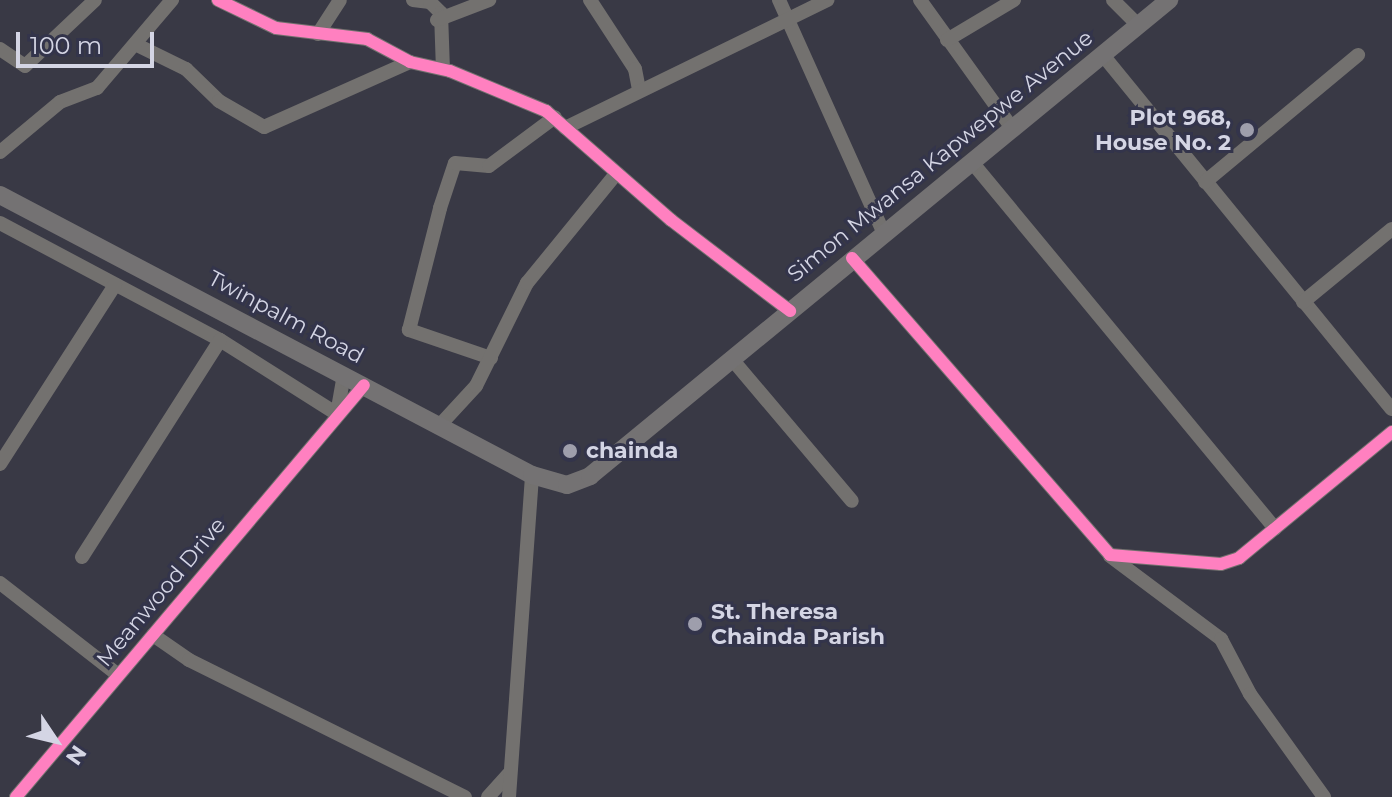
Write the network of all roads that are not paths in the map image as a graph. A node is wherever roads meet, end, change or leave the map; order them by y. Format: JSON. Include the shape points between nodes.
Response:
{"nodes":[{"id":1,"x":95,"y":0,"type":"edge"},
{"id":2,"x":172,"y":0,"type":"edge"},
{"id":3,"x":218,"y":0,"type":"edge"},
{"id":4,"x":340,"y":0,"type":"edge"},
{"id":5,"x":413,"y":0,"type":"edge"},
{"id":6,"x":489,"y":0,"type":"edge"},
{"id":7,"x":590,"y":0,"type":"edge"},
{"id":8,"x":779,"y":0,"type":"edge"},
{"id":9,"x":827,"y":0,"type":"edge"},
{"id":10,"x":920,"y":0,"type":"edge"},
{"id":11,"x":1014,"y":0,"type":"edge"},
{"id":12,"x":1113,"y":0,"type":"edge"},
{"id":13,"x":1169,"y":0,"type":"edge"},
{"id":14,"x":437,"y":20,"type":"junction"},
{"id":15,"x":788,"y":20,"type":"junction"},
{"id":16,"x":1138,"y":25,"type":"junction"},
{"id":17,"x":318,"y":34,"type":"junction"},
{"id":18,"x":947,"y":40,"type":"junction"},
{"id":19,"x":137,"y":45,"type":"junction"},
{"id":20,"x":0,"y":49,"type":"edge"},
{"id":21,"x":1102,"y":54,"type":"junction"},
{"id":22,"x":1358,"y":55,"type":"dead end"},
{"id":23,"x":410,"y":62,"type":"junction"},
{"id":24,"x":443,"y":69,"type":"junction"},
{"id":25,"x":639,"y":90,"type":"junction"},
{"id":26,"x":560,"y":122,"type":"junction"},
{"id":27,"x":1012,"y":128,"type":"junction"},
{"id":28,"x":0,"y":152,"type":"edge"},
{"id":29,"x":971,"y":161,"type":"junction"},
{"id":30,"x":616,"y":174,"type":"junction"},
{"id":31,"x":1205,"y":182,"type":"junction"},
{"id":32,"x":0,"y":195,"type":"edge"},
{"id":33,"x":1392,"y":229,"type":"edge"},
{"id":34,"x":3,"y":230,"type":"edge"},
{"id":35,"x":883,"y":231,"type":"junction"},
{"id":36,"x":852,"y":258,"type":"junction"},
{"id":37,"x":115,"y":285,"type":"junction"},
{"id":38,"x":1303,"y":302,"type":"junction"},
{"id":39,"x":790,"y":311,"type":"junction"},
{"id":40,"x":220,"y":340,"type":"junction"},
{"id":41,"x":491,"y":358,"type":"junction"},
{"id":42,"x":731,"y":358,"type":"junction"},
{"id":43,"x":344,"y":375,"type":"junction"},
{"id":44,"x":364,"y":385,"type":"junction"},
{"id":45,"x":1392,"y":409,"type":"edge"},
{"id":46,"x":337,"y":414,"type":"junction"},
{"id":47,"x":440,"y":425,"type":"junction"},
{"id":48,"x":1392,"y":432,"type":"edge"},
{"id":49,"x":0,"y":464,"type":"edge"},
{"id":50,"x":532,"y":475,"type":"junction"},
{"id":51,"x":550,"y":482,"type":"joint"},
{"id":52,"x":852,"y":501,"type":"dead end"},
{"id":53,"x":1275,"y":528,"type":"junction"},
{"id":54,"x":1098,"y":547,"type":"junction"},
{"id":55,"x":82,"y":557,"type":"dead end"},
{"id":56,"x":0,"y":583,"type":"edge"},
{"id":57,"x":153,"y":635,"type":"junction"},
{"id":58,"x":118,"y":675,"type":"junction"},
{"id":59,"x":509,"y":774,"type":"junction"},
{"id":60,"x":16,"y":797,"type":"edge"},
{"id":61,"x":465,"y":797,"type":"edge"},
{"id":62,"x":488,"y":797,"type":"edge"},
{"id":63,"x":509,"y":797,"type":"edge"},
{"id":64,"x":1324,"y":797,"type":"edge"}],
"edges":[{"from":1,"to":20,"type":"street","via":[[25,66]]},
{"from":2,"to":19,"type":"street"},
{"from":3,"to":17,"type":"street","via":[[262,23]]},
{"from":4,"to":17,"type":"street"},
{"from":5,"to":14,"type":"street","via":[[430,2],[441,13]]},
{"from":6,"to":14,"type":"street"},
{"from":7,"to":25,"type":"street","via":[[635,69]]},
{"from":8,"to":15,"type":"street"},
{"from":9,"to":15,"type":"street"},
{"from":10,"to":18,"type":"street"},
{"from":11,"to":18,"type":"street"},
{"from":12,"to":16,"type":"street"},
{"from":13,"to":16,"type":"main road","name":"Simon Mwansa Kapwepwe Avenue"},
{"from":14,"to":24,"type":"street","via":[[445,27]]},
{"from":15,"to":25,"type":"street"},
{"from":15,"to":35,"type":"street"},
{"from":16,"to":21,"type":"main road","name":"Simon Mwansa Kapwepwe Avenue"},
{"from":17,"to":23,"type":"street","via":[[367,39]]},
{"from":18,"to":27,"type":"street"},
{"from":19,"to":23,"type":"street","via":[[186,69],[219,101],[264,127]]},
{"from":19,"to":28,"type":"street","via":[[97,88],[60,102]]},
{"from":21,"to":27,"type":"main road","name":"Simon Mwansa Kapwepwe Avenue"},
{"from":21,"to":31,"type":"street"},
{"from":22,"to":31,"type":"street"},
{"from":23,"to":24,"type":"street"},
{"from":24,"to":26,"type":"street"},
{"from":25,"to":26,"type":"street"},
{"from":26,"to":30,"type":"street"},
{"from":26,"to":41,"type":"street","via":[[489,166],[455,163],[440,208],[409,330]]},
{"from":27,"to":29,"type":"main road","name":"Simon Mwansa Kapwepwe Avenue"},
{"from":29,"to":35,"type":"main road","name":"Simon Mwansa Kapwepwe Avenue"},
{"from":29,"to":53,"type":"street"},
{"from":30,"to":39,"type":"street"},
{"from":30,"to":41,"type":"street","via":[[527,283]]},
{"from":31,"to":38,"type":"street"},
{"from":32,"to":43,"type":"main road","name":"Twinpalm Road"},
{"from":33,"to":38,"type":"street"},
{"from":34,"to":37,"type":"street"},
{"from":35,"to":36,"type":"main road","name":"Simon Mwansa Kapwepwe Avenue"},
{"from":36,"to":39,"type":"main road","name":"Simon Mwansa Kapwepwe Avenue"},
{"from":36,"to":54,"type":"street"},
{"from":37,"to":40,"type":"street"},
{"from":37,"to":49,"type":"street"},
{"from":38,"to":45,"type":"street"},
{"from":39,"to":42,"type":"main road","name":"Simon Mwansa Kapwepwe Avenue"},
{"from":40,"to":46,"type":"street"},
{"from":40,"to":55,"type":"street"},
{"from":41,"to":47,"type":"street","via":[[476,386]]},
{"from":42,"to":51,"type":"main road","name":"Simon Mwansa Kapwepwe Avenue","via":[[590,476],[567,485]]},
{"from":42,"to":52,"type":"street"},
{"from":43,"to":44,"type":"main road","name":"Twinpalm Road"},
{"from":43,"to":46,"type":"street"},
{"from":44,"to":46,"type":"street","name":"Meanwood Drive"},
{"from":44,"to":47,"type":"main road","name":"Twinpalm Road"},
{"from":46,"to":57,"type":"street","name":"Meanwood Drive"},
{"from":47,"to":50,"type":"main road","name":"Twinpalm Road"},
{"from":48,"to":53,"type":"street"},
{"from":50,"to":51,"type":"main road","name":"Twinpalm Road"},
{"from":50,"to":59,"type":"street"},
{"from":53,"to":54,"type":"street","via":[[1239,558],[1221,564],[1120,557]]},
{"from":54,"to":64,"type":"street","via":[[1221,639],[1250,694]]},
{"from":56,"to":58,"type":"street"},
{"from":57,"to":58,"type":"street","name":"Meanwood Drive"},
{"from":57,"to":61,"type":"street","via":[[189,660]]},
{"from":58,"to":60,"type":"street","name":"Meanwood Drive"},
{"from":59,"to":62,"type":"street"},
{"from":59,"to":63,"type":"street"}]}
